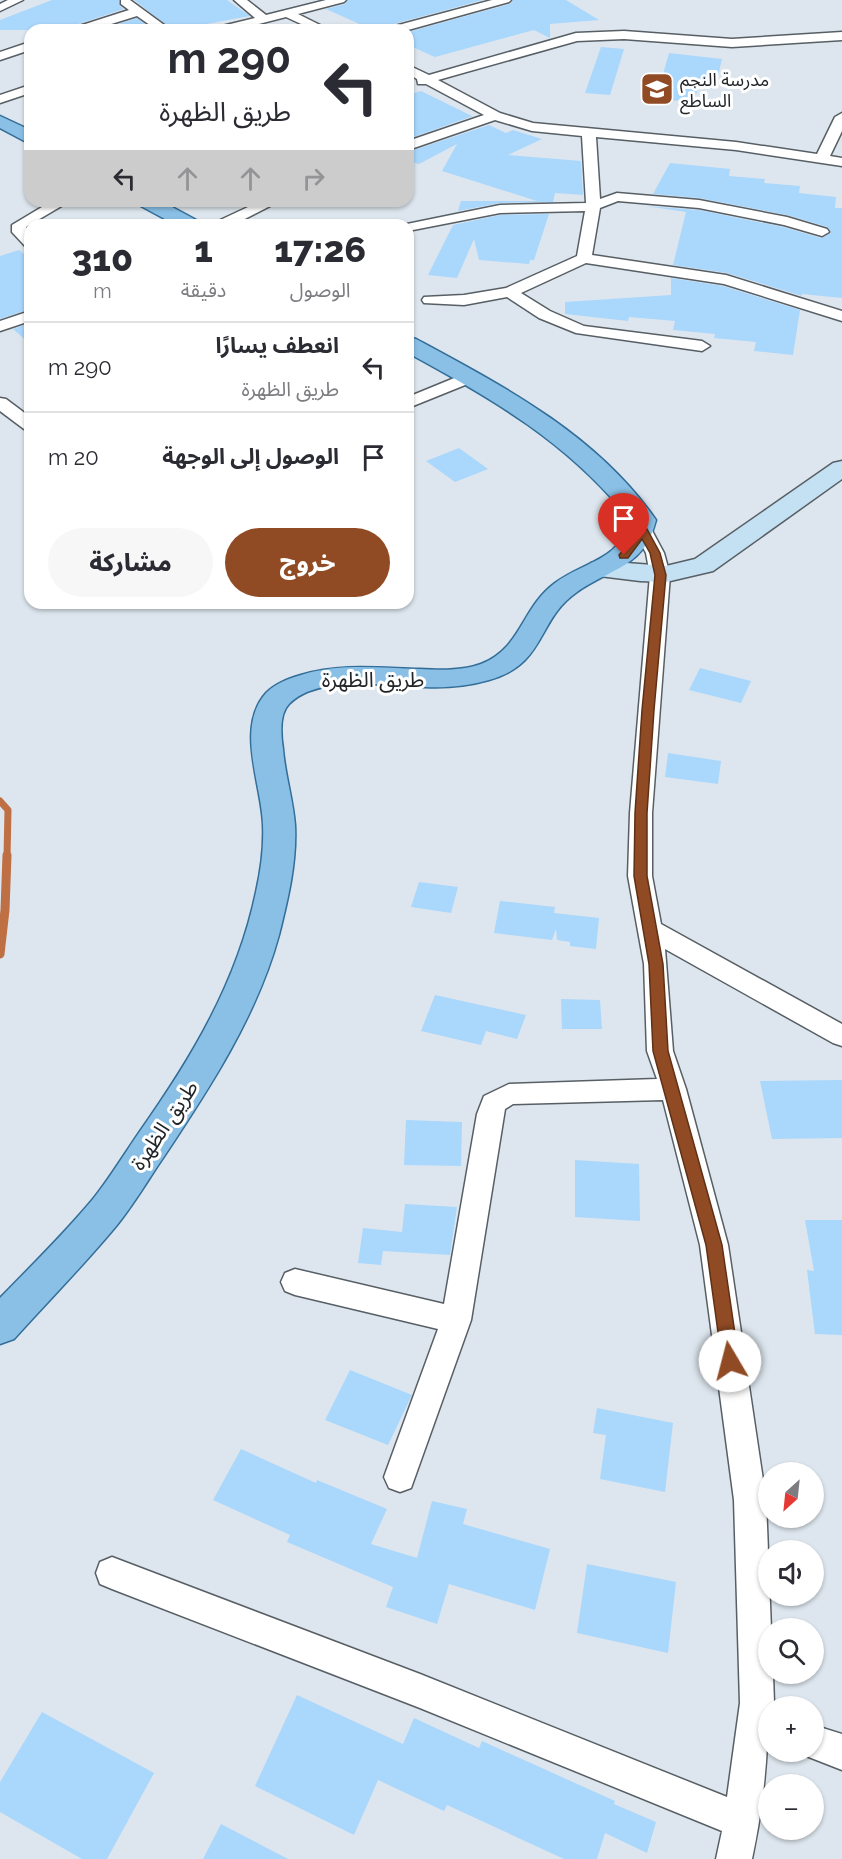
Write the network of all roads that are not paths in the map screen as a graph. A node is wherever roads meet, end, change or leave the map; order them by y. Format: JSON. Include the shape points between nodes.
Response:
{"nodes":[{"id":1,"x":17,"y":0,"type":"edge"},
{"id":2,"x":122,"y":0,"type":"edge"},
{"id":3,"x":240,"y":0,"type":"edge"},
{"id":4,"x":340,"y":0,"type":"edge"},
{"id":5,"x":497,"y":0,"type":"edge"},
{"id":6,"x":0,"y":8,"type":"edge"},
{"id":7,"x":136,"y":12,"type":"junction"},
{"id":8,"x":288,"y":14,"type":"junction"},
{"id":9,"x":264,"y":19,"type":"junction"},
{"id":10,"x":99,"y":24,"type":"edge"},
{"id":11,"x":155,"y":24,"type":"edge"},
{"id":12,"x":245,"y":24,"type":"edge"},
{"id":13,"x":310,"y":24,"type":"edge"},
{"id":14,"x":414,"y":24,"type":"edge"},
{"id":15,"x":842,"y":36,"type":"edge"},
{"id":16,"x":24,"y":48,"type":"edge"},
{"id":17,"x":0,"y":56,"type":"edge"},
{"id":18,"x":414,"y":72,"type":"edge"},
{"id":19,"x":429,"y":79,"type":"junction"},
{"id":20,"x":414,"y":83,"type":"edge"},
{"id":21,"x":24,"y":91,"type":"edge"},
{"id":22,"x":0,"y":99,"type":"edge"},
{"id":23,"x":495,"y":116,"type":"junction"},
{"id":24,"x":842,"y":117,"type":"edge"},
{"id":25,"x":0,"y":121,"type":"edge"},
{"id":26,"x":590,"y":134,"type":"junction"},
{"id":27,"x":24,"y":135,"type":"edge"},
{"id":28,"x":414,"y":144,"type":"edge"},
{"id":29,"x":822,"y":159,"type":"junction"},
{"id":30,"x":842,"y":162,"type":"edge"},
{"id":31,"x":593,"y":206,"type":"junction"},
{"id":32,"x":52,"y":207,"type":"edge"},
{"id":33,"x":157,"y":207,"type":"edge"},
{"id":34,"x":260,"y":207,"type":"edge"},
{"id":35,"x":30,"y":219,"type":"edge"},
{"id":36,"x":180,"y":219,"type":"edge"},
{"id":37,"x":234,"y":219,"type":"edge"},
{"id":38,"x":24,"y":222,"type":"edge"},
{"id":39,"x":414,"y":226,"type":"edge"},
{"id":40,"x":822,"y":232,"type":"dead end"},
{"id":41,"x":24,"y":237,"type":"edge"},
{"id":42,"x":584,"y":258,"type":"junction"},
{"id":43,"x":510,"y":292,"type":"junction"},
{"id":44,"x":430,"y":300,"type":"dead end"},
{"id":45,"x":842,"y":316,"type":"edge"},
{"id":46,"x":24,"y":318,"type":"edge"},
{"id":47,"x":0,"y":326,"type":"edge"},
{"id":48,"x":702,"y":346,"type":"dead end"},
{"id":49,"x":414,"y":347,"type":"edge"},
{"id":50,"x":470,"y":377,"type":"junction"},
{"id":51,"x":414,"y":400,"type":"edge"},
{"id":52,"x":0,"y":403,"type":"edge"},
{"id":53,"x":24,"y":421,"type":"edge"},
{"id":54,"x":842,"y":468,"type":"edge"},
{"id":55,"x":642,"y":529,"type":"junction"},
{"id":56,"x":600,"y":569,"type":"junction"},
{"id":57,"x":660,"y":575,"type":"junction"},
{"id":58,"x":650,"y":929,"type":"junction"},
{"id":59,"x":842,"y":1036,"type":"edge"},
{"id":60,"x":672,"y":1089,"type":"junction"},
{"id":61,"x":295,"y":1282,"type":"dead end"},
{"id":62,"x":456,"y":1320,"type":"junction"},
{"id":63,"x":0,"y":1326,"type":"edge"},
{"id":64,"x":400,"y":1477,"type":"dead end"},
{"id":65,"x":112,"y":1573,"type":"dead end"},
{"id":66,"x":758,"y":1707,"type":"edge"},
{"id":67,"x":758,"y":1738,"type":"edge"},
{"id":68,"x":824,"y":1746,"type":"edge"},
{"id":69,"x":842,"y":1752,"type":"edge"},
{"id":70,"x":742,"y":1821,"type":"junction"},
{"id":71,"x":734,"y":1859,"type":"edge"}],
"edges":[{"from":1,"to":6,"type":"street"},
{"from":2,"to":7,"type":"street"},
{"from":3,"to":9,"type":"street"},
{"from":4,"to":8,"type":"street"},
{"from":5,"to":14,"type":"street"},
{"from":7,"to":10,"type":"street"},
{"from":7,"to":11,"type":"street"},
{"from":8,"to":9,"type":"street"},
{"from":8,"to":13,"type":"street"},
{"from":9,"to":12,"type":"street"},
{"from":15,"to":19,"type":"street","via":[[743,42],[624,35],[576,37]]},
{"from":16,"to":17,"type":"street"},
{"from":18,"to":19,"type":"street"},
{"from":19,"to":20,"type":"street"},
{"from":19,"to":23,"type":"street"},
{"from":21,"to":22,"type":"street"},
{"from":23,"to":26,"type":"street","via":[[532,127]]},
{"from":23,"to":28,"type":"street"},
{"from":24,"to":29,"type":"street"},
{"from":25,"to":27,"type":"main road"},
{"from":26,"to":29,"type":"street","via":[[736,146]]},
{"from":26,"to":31,"type":"street"},
{"from":29,"to":30,"type":"street"},
{"from":31,"to":39,"type":"street","via":[[500,209]]},
{"from":31,"to":40,"type":"street","via":[[617,197],[699,204]]},
{"from":31,"to":42,"type":"street"},
{"from":32,"to":35,"type":"street"},
{"from":33,"to":36,"type":"main road"},
{"from":34,"to":37,"type":"street"},
{"from":38,"to":41,"type":"street","via":[[19,225]]},
{"from":42,"to":43,"type":"street"},
{"from":42,"to":45,"type":"street","via":[[726,280]]},
{"from":43,"to":44,"type":"street","via":[[464,300]]},
{"from":43,"to":48,"type":"street","via":[[537,311],[582,330]]},
{"from":46,"to":47,"type":"street"},
{"from":49,"to":50,"type":"main road"},
{"from":50,"to":51,"type":"street"},
{"from":50,"to":55,"type":"main road","via":[[581,450],[630,502],[643,520]]},
{"from":52,"to":53,"type":"street"},
{"from":54,"to":57,"type":"street","via":[[704,565]]},
{"from":55,"to":56,"type":"main road","name":"طريق الظهرة","via":[[633,547]]},
{"from":55,"to":57,"type":"street","via":[[655,553]]},
{"from":56,"to":57,"type":"street"},
{"from":56,"to":63,"type":"main road","name":"طريق الظهرة","via":[[554,597],[525,645],[489,670],[444,679],[329,677],[303,682],[275,701],[267,717],[269,766],[279,825],[278,856],[267,921],[243,993],[188,1093],[104,1213]]},
{"from":57,"to":58,"type":"street","via":[[641,813],[640,876]]},
{"from":58,"to":59,"type":"street"},
{"from":58,"to":60,"type":"street","via":[[656,964],[660,1051]]},
{"from":60,"to":62,"type":"street","via":[[509,1094],[493,1103]]},
{"from":60,"to":66,"type":"street","via":[[714,1245],[750,1500]]},
{"from":61,"to":62,"type":"street"},
{"from":62,"to":64,"type":"street"},
{"from":65,"to":70,"type":"street","via":[[420,1691]]},
{"from":67,"to":70,"type":"street"},
{"from":68,"to":69,"type":"street"},
{"from":70,"to":71,"type":"street"}]}
